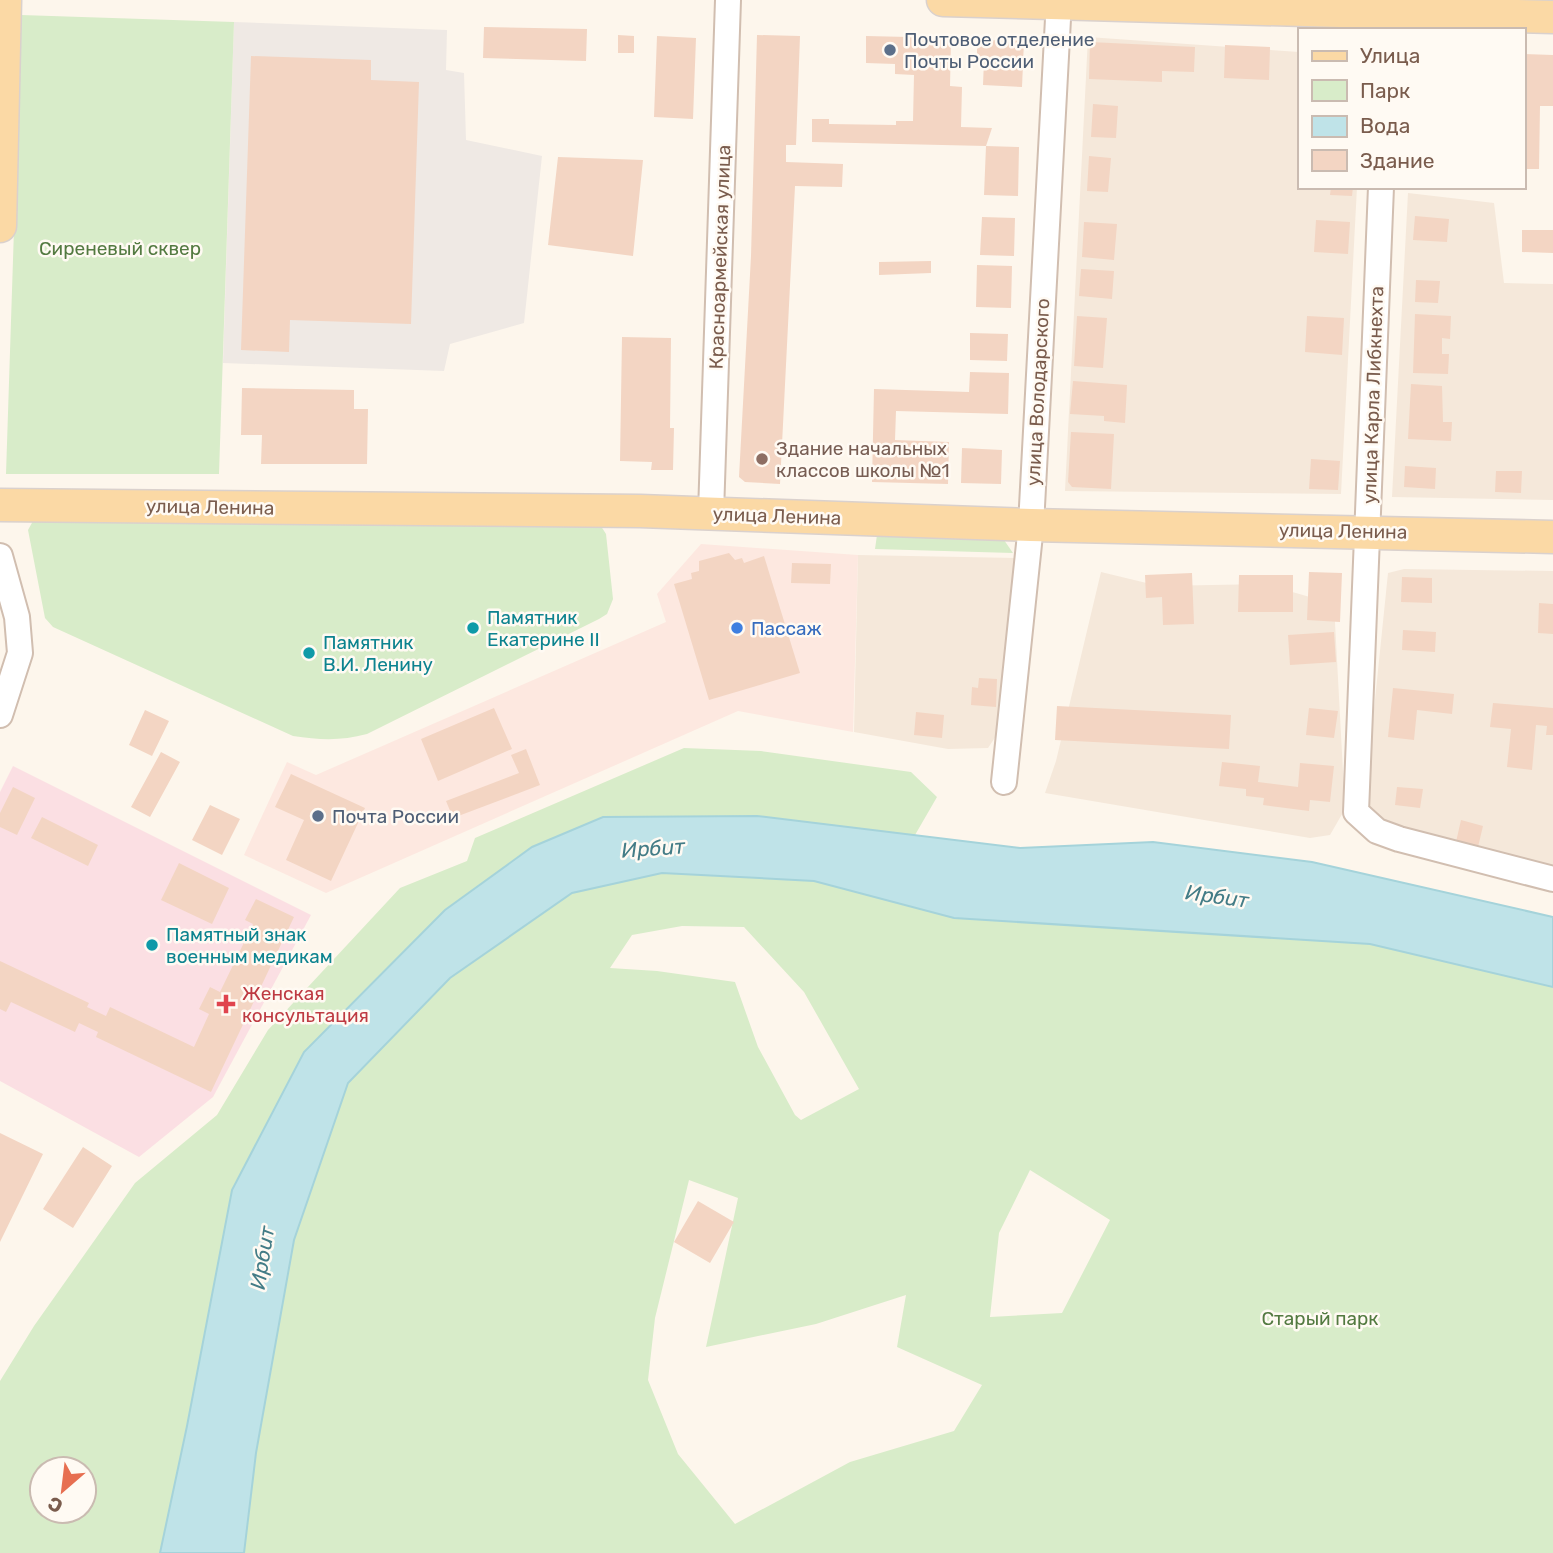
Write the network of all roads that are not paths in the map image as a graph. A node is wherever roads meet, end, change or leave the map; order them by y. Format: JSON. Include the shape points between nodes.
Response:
{"nodes":[{"id":1,"x":5,"y":0,"type":"edge"},
{"id":2,"x":728,"y":0,"type":"edge"},
{"id":3,"x":943,"y":0,"type":"edge"},
{"id":4,"x":1059,"y":2,"type":"edge"},
{"id":5,"x":1388,"y":14,"type":"edge"},
{"id":6,"x":1553,"y":17,"type":"edge"},
{"id":7,"x":1381,"y":189,"type":"edge"},
{"id":8,"x":0,"y":226,"type":"edge"},
{"id":9,"x":0,"y":505,"type":"edge"},
{"id":10,"x":711,"y":513,"type":"junction"},
{"id":11,"x":1031,"y":525,"type":"junction"},
{"id":12,"x":1368,"y":532,"type":"junction"},
{"id":13,"x":1553,"y":537,"type":"edge"},
{"id":14,"x":0,"y":556,"type":"edge"},
{"id":15,"x":0,"y":715,"type":"edge"},
{"id":16,"x":1004,"y":782,"type":"dead end"},
{"id":17,"x":1553,"y":879,"type":"edge"}],
"edges":[{"from":1,"to":8,"type":"main road"},
{"from":2,"to":10,"type":"street","name":"Красноармейская улица"},
{"from":3,"to":4,"type":"main road"},
{"from":4,"to":5,"type":"main road"},
{"from":4,"to":11,"type":"street","name":"улица Володарского"},
{"from":5,"to":6,"type":"main road"},
{"from":7,"to":12,"type":"street","name":"улица Карла Либкнехта"},
{"from":9,"to":10,"type":"main road","name":"улица Ленина"},
{"from":10,"to":11,"type":"main road","name":"улица Ленина"},
{"from":11,"to":12,"type":"main road","name":"улица Ленина"},
{"from":11,"to":16,"type":"street","name":"улица Володарского"},
{"from":12,"to":13,"type":"main road","name":"улица Ленина"},
{"from":12,"to":17,"type":"street","name":"улица Карла Либкнехта","via":[[1356,813],[1377,831],[1399,839]]},
{"from":14,"to":15,"type":"street","via":[[17,617],[20,653]]}]}
